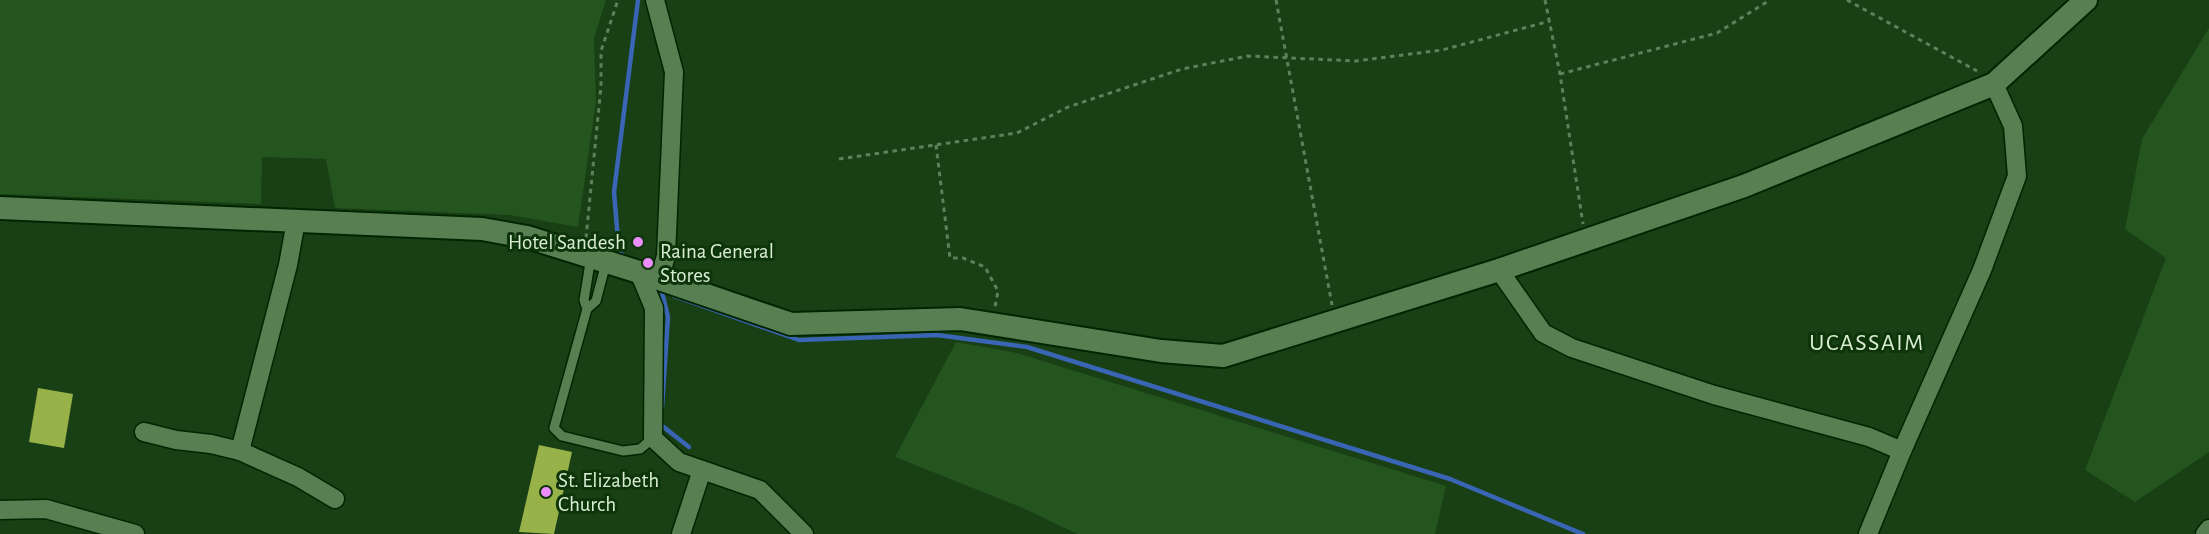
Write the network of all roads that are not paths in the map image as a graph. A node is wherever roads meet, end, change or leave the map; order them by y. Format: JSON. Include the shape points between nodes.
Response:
{"nodes":[{"id":1,"x":655,"y":0,"type":"edge"},
{"id":2,"x":2085,"y":0,"type":"edge"},
{"id":3,"x":1994,"y":84,"type":"junction"},
{"id":4,"x":0,"y":208,"type":"edge"},
{"id":5,"x":296,"y":221,"type":"junction"},
{"id":6,"x":594,"y":258,"type":"junction"},
{"id":7,"x":1499,"y":270,"type":"junction"},
{"id":8,"x":649,"y":276,"type":"junction"},
{"id":9,"x":587,"y":309,"type":"junction"},
{"id":10,"x":144,"y":432,"type":"dead end"},
{"id":11,"x":653,"y":438,"type":"junction"},
{"id":12,"x":240,"y":451,"type":"junction"},
{"id":13,"x":1902,"y":451,"type":"junction"},
{"id":14,"x":702,"y":470,"type":"junction"},
{"id":15,"x":335,"y":499,"type":"dead end"},
{"id":16,"x":0,"y":510,"type":"edge"},
{"id":17,"x":2209,"y":529,"type":"edge"},
{"id":18,"x":135,"y":534,"type":"edge"},
{"id":19,"x":681,"y":534,"type":"edge"},
{"id":20,"x":804,"y":534,"type":"edge"},
{"id":21,"x":1868,"y":534,"type":"edge"},
{"id":22,"x":2205,"y":534,"type":"edge"}],
"edges":[{"from":1,"to":8,"type":"street","via":[[674,72],[666,256]]},
{"from":2,"to":3,"type":"street"},
{"from":3,"to":7,"type":"street","via":[[1744,186]]},
{"from":3,"to":13,"type":"street","via":[[2013,126],[2017,176],[1982,270]]},
{"from":4,"to":5,"type":"street"},
{"from":5,"to":6,"type":"street","via":[[483,229],[527,237]]},
{"from":5,"to":12,"type":"street"},
{"from":6,"to":8,"type":"street"},
{"from":6,"to":9,"type":"lane","via":[[584,300]]},
{"from":6,"to":9,"type":"lane","via":[[596,301]]},
{"from":7,"to":8,"type":"street","via":[[1223,356],[1161,351],[960,319],[791,324]]},
{"from":7,"to":13,"type":"street","via":[[1543,333],[1572,348],[1714,395],[1869,437]]},
{"from":8,"to":11,"type":"street","via":[[654,308]]},
{"from":9,"to":11,"type":"lane","via":[[554,428],[562,436],[623,451],[640,449]]},
{"from":10,"to":12,"type":"street"},
{"from":11,"to":14,"type":"street","via":[[679,462]]},
{"from":12,"to":15,"type":"street"},
{"from":13,"to":21,"type":"street"},
{"from":14,"to":19,"type":"street"},
{"from":14,"to":20,"type":"street","via":[[760,490]]},
{"from":16,"to":18,"type":"street","via":[[46,509]]},
{"from":17,"to":22,"type":"street"}]}
